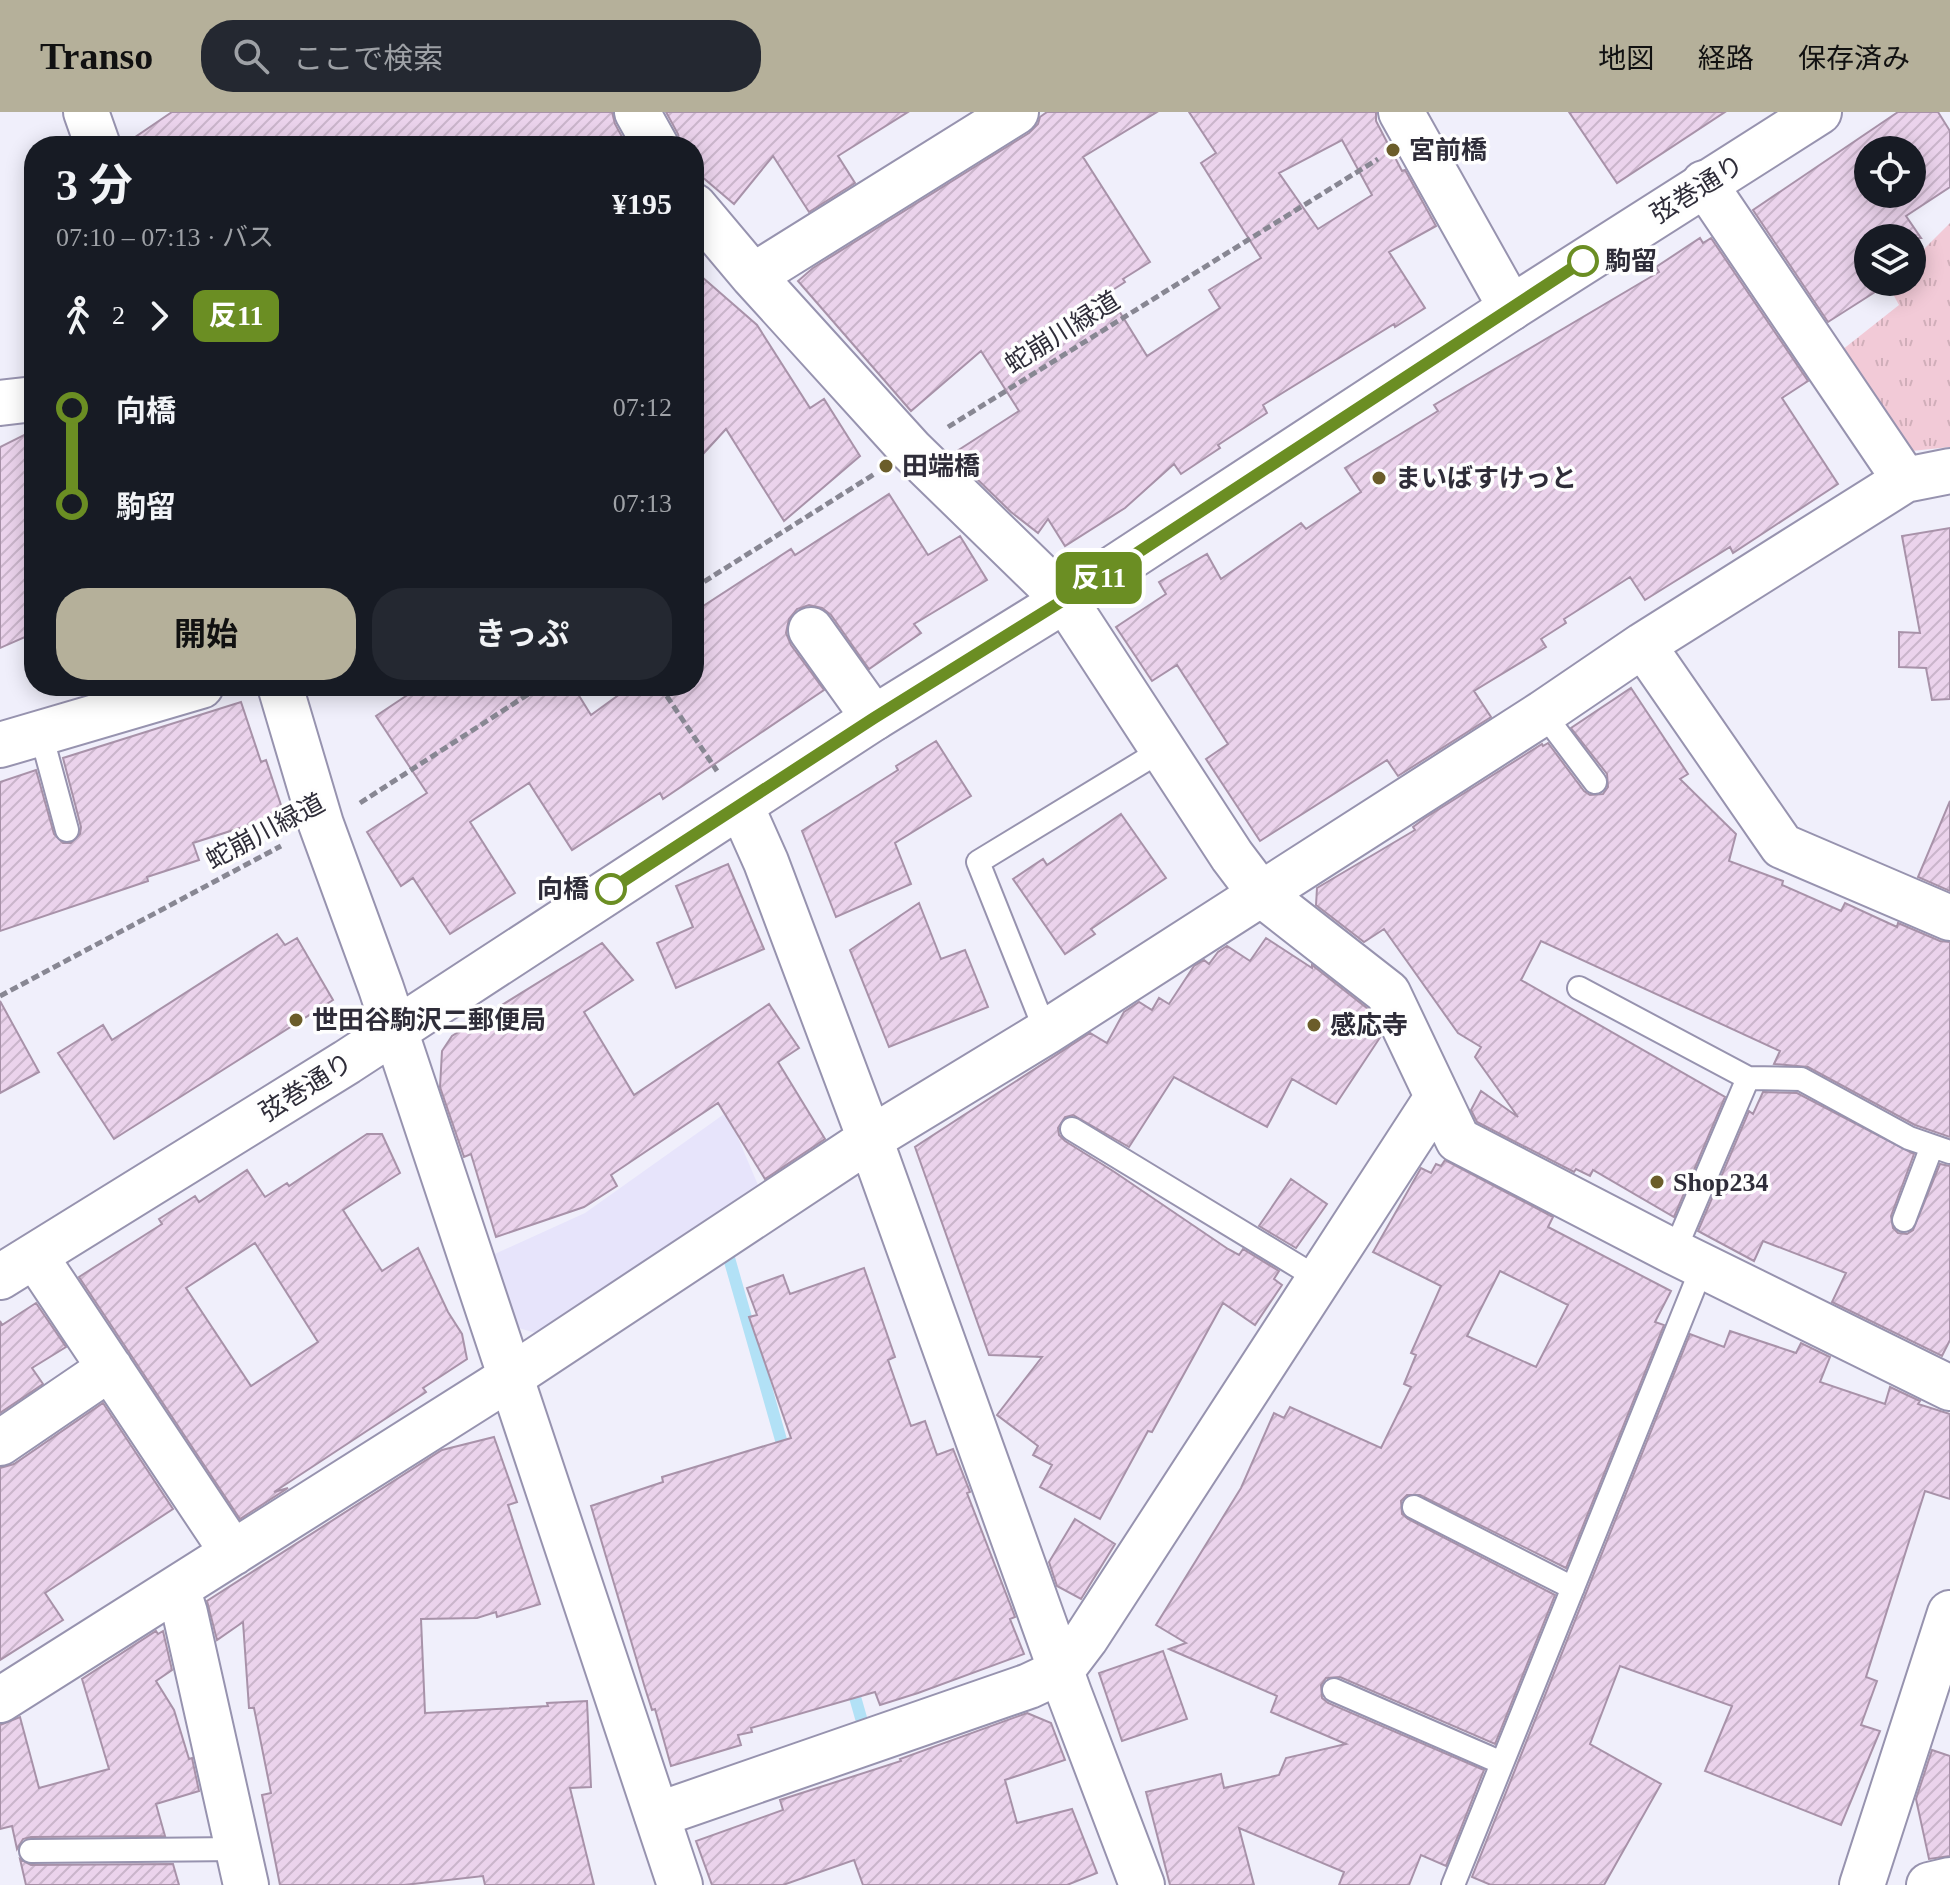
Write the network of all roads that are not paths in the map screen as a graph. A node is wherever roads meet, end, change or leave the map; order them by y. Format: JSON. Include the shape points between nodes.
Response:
{"nodes":[{"id":1,"x":86,"y":112,"type":"edge"},
{"id":2,"x":637,"y":112,"type":"edge"},
{"id":3,"x":1016,"y":112,"type":"edge"},
{"id":4,"x":1819,"y":112,"type":"edge"},
{"id":5,"x":1408,"y":124,"type":"edge"},
{"id":6,"x":94,"y":136,"type":"edge"},
{"id":7,"x":650,"y":136,"type":"edge"},
{"id":8,"x":1704,"y":183,"type":"junction"},
{"id":9,"x":704,"y":218,"type":"edge"},
{"id":10,"x":753,"y":276,"type":"junction"},
{"id":11,"x":1511,"y":308,"type":"junction"},
{"id":12,"x":24,"y":400,"type":"edge"},
{"id":13,"x":0,"y":403,"type":"edge"},
{"id":14,"x":1950,"y":471,"type":"edge"},
{"id":15,"x":1905,"y":480,"type":"junction"},
{"id":16,"x":1065,"y":600,"type":"junction"},
{"id":17,"x":811,"y":630,"type":"dead end"},
{"id":18,"x":1643,"y":645,"type":"junction"},
{"id":19,"x":167,"y":696,"type":"edge"},
{"id":20,"x":283,"y":696,"type":"edge"},
{"id":21,"x":1543,"y":713,"type":"junction"},
{"id":22,"x":874,"y":718,"type":"junction"},
{"id":23,"x":20,"y":740,"type":"edge"},
{"id":24,"x":1162,"y":750,"type":"junction"},
{"id":25,"x":1595,"y":782,"type":"dead end"},
{"id":26,"x":741,"y":806,"type":"junction"},
{"id":27,"x":67,"y":830,"type":"dead end"},
{"id":28,"x":1260,"y":893,"type":"junction"},
{"id":29,"x":1950,"y":918,"type":"edge"},
{"id":30,"x":1579,"y":988,"type":"dead end"},
{"id":31,"x":395,"y":1031,"type":"junction"},
{"id":32,"x":1046,"y":1032,"type":"junction"},
{"id":33,"x":1748,"y":1078,"type":"junction"},
{"id":34,"x":1436,"y":1099,"type":"junction"},
{"id":35,"x":1072,"y":1129,"type":"dead end"},
{"id":36,"x":870,"y":1139,"type":"junction"},
{"id":37,"x":1941,"y":1149,"type":"edge"},
{"id":38,"x":1904,"y":1220,"type":"dead end"},
{"id":39,"x":1688,"y":1258,"type":"junction"},
{"id":40,"x":17,"y":1266,"type":"edge"},
{"id":41,"x":1319,"y":1279,"type":"junction"},
{"id":42,"x":110,"y":1368,"type":"junction"},
{"id":43,"x":509,"y":1378,"type":"junction"},
{"id":44,"x":1950,"y":1388,"type":"edge"},
{"id":45,"x":0,"y":1443,"type":"edge"},
{"id":46,"x":1414,"y":1507,"type":"dead end"},
{"id":47,"x":233,"y":1553,"type":"junction"},
{"id":48,"x":177,"y":1588,"type":"junction"},
{"id":49,"x":1573,"y":1588,"type":"junction"},
{"id":50,"x":1950,"y":1613,"type":"edge"},
{"id":51,"x":1061,"y":1671,"type":"junction"},
{"id":52,"x":1334,"y":1690,"type":"dead end"},
{"id":53,"x":0,"y":1700,"type":"edge"},
{"id":54,"x":1502,"y":1763,"type":"junction"},
{"id":55,"x":657,"y":1815,"type":"junction"},
{"id":56,"x":31,"y":1851,"type":"dead end"},
{"id":57,"x":242,"y":1867,"type":"edge"},
{"id":58,"x":1950,"y":1880,"type":"edge"},
{"id":59,"x":680,"y":1885,"type":"edge"},
{"id":60,"x":1142,"y":1885,"type":"edge"},
{"id":61,"x":1453,"y":1885,"type":"edge"},
{"id":62,"x":1862,"y":1885,"type":"edge"},
{"id":63,"x":1929,"y":1885,"type":"edge"}],
"edges":[{"from":1,"to":6,"type":"street"},
{"from":2,"to":7,"type":"street"},
{"from":3,"to":10,"type":"street"},
{"from":4,"to":8,"type":"street","name":"弦巻通り"},
{"from":5,"to":11,"type":"street"},
{"from":8,"to":11,"type":"street","name":"弦巻通り"},
{"from":8,"to":15,"type":"street"},
{"from":9,"to":10,"type":"street"},
{"from":10,"to":16,"type":"street","via":[[911,450]]},
{"from":11,"to":16,"type":"street","name":"弦巻通り"},
{"from":12,"to":13,"type":"street"},
{"from":14,"to":15,"type":"street"},
{"from":15,"to":18,"type":"street"},
{"from":16,"to":22,"type":"street","name":"弦巻通り"},
{"from":16,"to":24,"type":"street"},
{"from":17,"to":22,"type":"street"},
{"from":18,"to":21,"type":"street"},
{"from":18,"to":29,"type":"street","via":[[1782,846]]},
{"from":19,"to":23,"type":"street"},
{"from":20,"to":31,"type":"street","via":[[321,824]]},
{"from":21,"to":25,"type":"lane"},
{"from":21,"to":28,"type":"street"},
{"from":22,"to":26,"type":"street","name":"弦巻通り"},
{"from":23,"to":27,"type":"lane"},
{"from":24,"to":28,"type":"street"},
{"from":24,"to":32,"type":"lane","via":[[978,862]]},
{"from":26,"to":31,"type":"street","name":"弦巻通り"},
{"from":26,"to":36,"type":"street"},
{"from":28,"to":32,"type":"street"},
{"from":28,"to":34,"type":"street","via":[[1388,993]]},
{"from":30,"to":33,"type":"lane"},
{"from":31,"to":40,"type":"street","name":"弦巻通り"},
{"from":31,"to":43,"type":"street"},
{"from":32,"to":36,"type":"street"},
{"from":33,"to":37,"type":"lane","via":[[1801,1079],[1909,1138]]},
{"from":33,"to":39,"type":"lane"},
{"from":34,"to":39,"type":"street","via":[[1458,1140]]},
{"from":34,"to":41,"type":"street"},
{"from":35,"to":41,"type":"lane"},
{"from":36,"to":43,"type":"street"},
{"from":36,"to":51,"type":"street"},
{"from":37,"to":38,"type":"lane"},
{"from":39,"to":44,"type":"street"},
{"from":39,"to":49,"type":"lane"},
{"from":40,"to":42,"type":"street"},
{"from":41,"to":51,"type":"street"},
{"from":42,"to":45,"type":"street"},
{"from":42,"to":47,"type":"street"},
{"from":43,"to":47,"type":"street"},
{"from":43,"to":55,"type":"street"},
{"from":46,"to":49,"type":"lane"},
{"from":47,"to":48,"type":"street"},
{"from":48,"to":53,"type":"street"},
{"from":48,"to":57,"type":"street"},
{"from":49,"to":54,"type":"lane"},
{"from":50,"to":62,"type":"street"},
{"from":51,"to":55,"type":"street"},
{"from":51,"to":60,"type":"street"},
{"from":52,"to":54,"type":"lane"},
{"from":54,"to":61,"type":"lane"},
{"from":55,"to":59,"type":"street"},
{"from":56,"to":57,"type":"lane"},
{"from":58,"to":63,"type":"street"}]}
